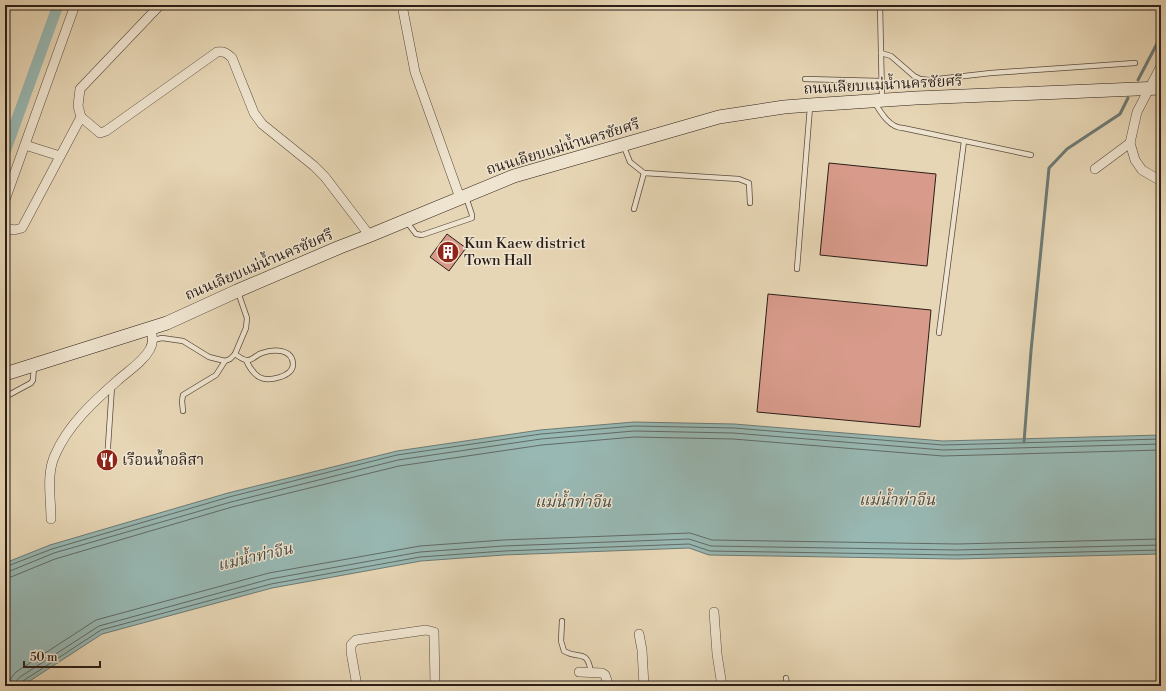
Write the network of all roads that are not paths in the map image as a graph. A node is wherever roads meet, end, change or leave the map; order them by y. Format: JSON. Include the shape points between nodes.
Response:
{"nodes":[{"id":1,"x":75,"y":5,"type":"edge"},
{"id":2,"x":160,"y":5,"type":"edge"},
{"id":3,"x":402,"y":5,"type":"edge"},
{"id":4,"x":880,"y":5,"type":"edge"},
{"id":5,"x":881,"y":53,"type":"junction"},
{"id":6,"x":1135,"y":63,"type":"dead end"},
{"id":7,"x":1161,"y":66,"type":"edge"},
{"id":8,"x":806,"y":80,"type":"dead end"},
{"id":9,"x":881,"y":81,"type":"junction"},
{"id":10,"x":1156,"y":88,"type":"edge"},
{"id":11,"x":878,"y":101,"type":"junction"},
{"id":12,"x":810,"y":105,"type":"junction"},
{"id":13,"x":81,"y":117,"type":"junction"},
{"id":14,"x":964,"y":141,"type":"junction"},
{"id":15,"x":1130,"y":143,"type":"junction"},
{"id":16,"x":622,"y":144,"type":"junction"},
{"id":17,"x":25,"y":145,"type":"junction"},
{"id":18,"x":1031,"y":154,"type":"dead end"},
{"id":19,"x":60,"y":156,"type":"junction"},
{"id":20,"x":1095,"y":169,"type":"dead end"},
{"id":21,"x":644,"y":173,"type":"junction"},
{"id":22,"x":1161,"y":181,"type":"edge"},
{"id":23,"x":462,"y":197,"type":"junction"},
{"id":24,"x":5,"y":200,"type":"edge"},
{"id":25,"x":750,"y":203,"type":"dead end"},
{"id":26,"x":634,"y":208,"type":"dead end"},
{"id":27,"x":405,"y":220,"type":"junction"},
{"id":28,"x":5,"y":228,"type":"edge"},
{"id":29,"x":370,"y":236,"type":"junction"},
{"id":30,"x":797,"y":269,"type":"dead end"},
{"id":31,"x":237,"y":291,"type":"junction"},
{"id":32,"x":939,"y":333,"type":"dead end"},
{"id":33,"x":152,"y":334,"type":"junction"},
{"id":34,"x":235,"y":354,"type":"junction"},
{"id":35,"x":246,"y":360,"type":"junction"},
{"id":36,"x":225,"y":361,"type":"junction"},
{"id":37,"x":34,"y":365,"type":"junction"},
{"id":38,"x":5,"y":374,"type":"edge"},
{"id":39,"x":112,"y":384,"type":"junction"},
{"id":40,"x":5,"y":397,"type":"edge"},
{"id":41,"x":183,"y":411,"type":"dead end"},
{"id":42,"x":107,"y":461,"type":"dead end"},
{"id":43,"x":51,"y":519,"type":"dead end"},
{"id":44,"x":714,"y":612,"type":"dead end"},
{"id":45,"x":562,"y":621,"type":"dead end"},
{"id":46,"x":639,"y":634,"type":"dead end"},
{"id":47,"x":579,"y":672,"type":"dead end"},
{"id":48,"x":591,"y":672,"type":"junction"},
{"id":49,"x":786,"y":678,"type":"dead end"},
{"id":50,"x":357,"y":686,"type":"edge"},
{"id":51,"x":435,"y":686,"type":"edge"},
{"id":52,"x":609,"y":686,"type":"edge"},
{"id":53,"x":644,"y":686,"type":"edge"},
{"id":54,"x":722,"y":686,"type":"edge"},
{"id":55,"x":787,"y":686,"type":"edge"}],
"edges":[{"from":1,"to":17,"type":"street"},
{"from":2,"to":13,"type":"street","via":[[80,89],[78,106]]},
{"from":3,"to":23,"type":"street","via":[[415,72]]},
{"from":4,"to":5,"type":"lane"},
{"from":5,"to":6,"type":"lane","via":[[891,56],[914,76],[929,80]]},
{"from":5,"to":9,"type":"lane"},
{"from":7,"to":10,"type":"street"},
{"from":8,"to":9,"type":"lane"},
{"from":9,"to":11,"type":"lane"},
{"from":10,"to":11,"type":"main road","name":"ถนนเลียบแม่น้ำนครชัยศรี"},
{"from":10,"to":15,"type":"street","via":[[1137,112]]},
{"from":11,"to":12,"type":"main road","name":"ถนนเลียบแม่น้ำนครชัยศรี"},
{"from":11,"to":14,"type":"lane","via":[[883,117],[897,128]]},
{"from":12,"to":16,"type":"main road","name":"ถนนเลียบแม่น้ำนครชัยศรี","via":[[719,117]]},
{"from":12,"to":30,"type":"lane"},
{"from":13,"to":19,"type":"street"},
{"from":13,"to":29,"type":"street","via":[[100,133],[106,131],[217,52],[223,51],[232,58],[254,113],[262,124],[314,166]]},
{"from":14,"to":18,"type":"lane"},
{"from":14,"to":32,"type":"lane"},
{"from":15,"to":20,"type":"street"},
{"from":15,"to":22,"type":"street","via":[[1135,160],[1142,170]]},
{"from":16,"to":21,"type":"lane","via":[[630,162]]},
{"from":16,"to":23,"type":"main road","name":"ถนนเลียบแม่น้ำนครชัยศรี","via":[[514,176]]},
{"from":17,"to":19,"type":"street"},
{"from":17,"to":24,"type":"street"},
{"from":19,"to":28,"type":"street","via":[[22,228]]},
{"from":21,"to":25,"type":"lane","via":[[739,179],[749,183]]},
{"from":21,"to":26,"type":"lane"},
{"from":23,"to":27,"type":"main road","name":"ถนนเลียบแม่น้ำนครชัยศรี"},
{"from":23,"to":27,"type":"lane","via":[[472,218],[422,235],[416,234]]},
{"from":27,"to":29,"type":"main road","name":"ถนนเลียบแม่น้ำนครชัยศรี"},
{"from":29,"to":31,"type":"main road","name":"ถนนเลียบแม่น้ำนครชัยศรี"},
{"from":31,"to":33,"type":"main road","name":"ถนนเลียบแม่น้ำนครชัยศรี","via":[[167,323]]},
{"from":31,"to":34,"type":"lane","via":[[247,318],[246,328]]},
{"from":33,"to":36,"type":"lane","via":[[182,341],[209,357]]},
{"from":33,"to":37,"type":"main road","name":"ถนนเลียบแม่น้ำนครชัยศรี"},
{"from":33,"to":39,"type":"street","via":[[150,348],[144,358]]},
{"from":34,"to":35,"type":"lane"},
{"from":34,"to":36,"type":"lane"},
{"from":35,"to":35,"type":"lane","via":[[260,353],[280,350],[287,353],[293,366],[285,375],[264,379],[254,373]]},
{"from":36,"to":41,"type":"lane","via":[[216,375],[183,395]]},
{"from":37,"to":38,"type":"main road","name":"ถนนเลียบแม่น้ำนครชัยศรี"},
{"from":37,"to":40,"type":"lane","via":[[31,383]]},
{"from":39,"to":42,"type":"lane"},
{"from":39,"to":43,"type":"street","via":[[81,415],[55,455],[50,476]]},
{"from":44,"to":54,"type":"street"},
{"from":45,"to":48,"type":"lane","via":[[561,640],[564,650],[584,656],[589,662]]},
{"from":46,"to":53,"type":"street"},
{"from":47,"to":48,"type":"street"},
{"from":48,"to":52,"type":"street","via":[[605,675]]},
{"from":49,"to":55,"type":"lane"},
{"from":50,"to":51,"type":"street","via":[[351,652],[351,645],[356,640],[431,630],[434,632]]}]}
